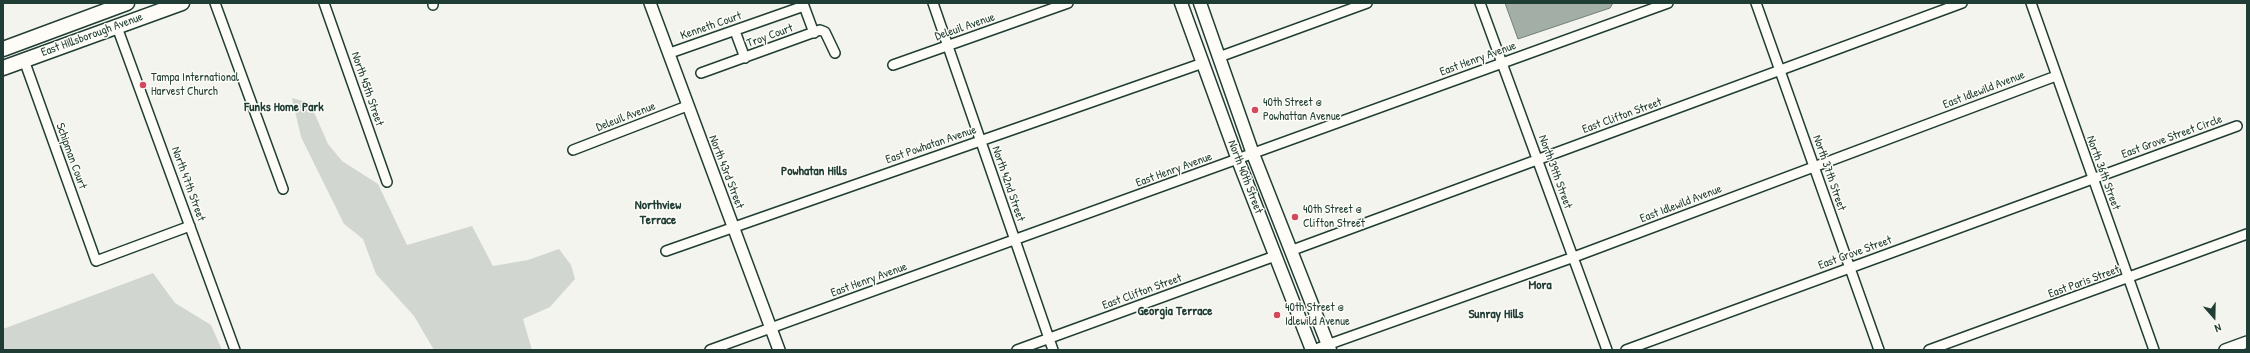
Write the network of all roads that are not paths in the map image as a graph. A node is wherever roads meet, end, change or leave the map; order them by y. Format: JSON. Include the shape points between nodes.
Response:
{"nodes":[{"id":1,"x":128,"y":3,"type":"edge"},
{"id":2,"x":154,"y":3,"type":"edge"},
{"id":3,"x":182,"y":3,"type":"edge"},
{"id":4,"x":215,"y":3,"type":"edge"},
{"id":5,"x":324,"y":3,"type":"edge"},
{"id":6,"x":650,"y":3,"type":"edge"},
{"id":7,"x":933,"y":3,"type":"edge"},
{"id":8,"x":1068,"y":3,"type":"edge"},
{"id":9,"x":1181,"y":3,"type":"edge"},
{"id":10,"x":1200,"y":3,"type":"edge"},
{"id":11,"x":1366,"y":3,"type":"edge"},
{"id":12,"x":1480,"y":3,"type":"edge"},
{"id":13,"x":1668,"y":3,"type":"edge"},
{"id":14,"x":1756,"y":3,"type":"edge"},
{"id":15,"x":1962,"y":3,"type":"edge"},
{"id":16,"x":2031,"y":3,"type":"edge"},
{"id":17,"x":111,"y":6,"type":"edge"},
{"id":18,"x":116,"y":27,"type":"junction"},
{"id":19,"x":735,"y":31,"type":"junction"},
{"id":20,"x":814,"y":33,"type":"junction"},
{"id":21,"x":948,"y":46,"type":"junction"},
{"id":22,"x":3,"y":49,"type":"edge"},
{"id":23,"x":670,"y":53,"type":"junction"},
{"id":24,"x":835,"y":53,"type":"dead end"},
{"id":25,"x":1219,"y":57,"type":"junction"},
{"id":26,"x":745,"y":58,"type":"junction"},
{"id":27,"x":24,"y":60,"type":"junction"},
{"id":28,"x":1203,"y":63,"type":"junction"},
{"id":29,"x":1502,"y":63,"type":"junction"},
{"id":30,"x":893,"y":65,"type":"dead end"},
{"id":31,"x":3,"y":68,"type":"edge"},
{"id":32,"x":1780,"y":70,"type":"junction"},
{"id":33,"x":701,"y":73,"type":"dead end"},
{"id":34,"x":2056,"y":76,"type":"junction"},
{"id":35,"x":687,"y":106,"type":"junction"},
{"id":36,"x":2238,"y":126,"type":"dead end"},
{"id":37,"x":980,"y":140,"type":"junction"},
{"id":38,"x":573,"y":150,"type":"dead end"},
{"id":39,"x":1253,"y":154,"type":"junction"},
{"id":40,"x":1238,"y":160,"type":"junction"},
{"id":41,"x":1538,"y":160,"type":"junction"},
{"id":42,"x":1814,"y":167,"type":"junction"},
{"id":43,"x":2093,"y":179,"type":"junction"},
{"id":44,"x":388,"y":182,"type":"dead end"},
{"id":45,"x":283,"y":189,"type":"dead end"},
{"id":46,"x":190,"y":226,"type":"junction"},
{"id":47,"x":734,"y":227,"type":"junction"},
{"id":48,"x":2247,"y":234,"type":"edge"},
{"id":49,"x":1015,"y":240,"type":"junction"},
{"id":50,"x":666,"y":251,"type":"dead end"},
{"id":51,"x":1290,"y":251,"type":"junction"},
{"id":52,"x":1275,"y":256,"type":"junction"},
{"id":53,"x":1574,"y":257,"type":"junction"},
{"id":54,"x":1850,"y":268,"type":"junction"},
{"id":55,"x":2128,"y":279,"type":"junction"},
{"id":56,"x":771,"y":328,"type":"junction"},
{"id":57,"x":1049,"y":338,"type":"junction"},
{"id":58,"x":2247,"y":342,"type":"edge"},
{"id":59,"x":1328,"y":347,"type":"edge"},
{"id":60,"x":235,"y":350,"type":"edge"},
{"id":61,"x":710,"y":350,"type":"edge"},
{"id":62,"x":779,"y":350,"type":"edge"},
{"id":63,"x":1017,"y":350,"type":"edge"},
{"id":64,"x":1053,"y":350,"type":"edge"},
{"id":65,"x":1313,"y":350,"type":"edge"},
{"id":66,"x":1607,"y":350,"type":"edge"},
{"id":67,"x":1626,"y":350,"type":"edge"},
{"id":68,"x":1880,"y":350,"type":"edge"},
{"id":69,"x":1929,"y":350,"type":"edge"},
{"id":70,"x":2154,"y":350,"type":"edge"},
{"id":71,"x":2225,"y":350,"type":"edge"}],
"edges":[{"from":1,"to":17,"type":"main road","name":"East Hillsborough Avenue"},
{"from":2,"to":18,"type":"main road","via":[[125,15]]},
{"from":3,"to":18,"type":"main road","name":"East Hillsborough Avenue"},
{"from":4,"to":45,"type":"street"},
{"from":5,"to":44,"type":"street","name":"North 45th Street"},
{"from":6,"to":23,"type":"street","name":"North 43rd Street"},
{"from":7,"to":21,"type":"street","name":"North 42nd Street"},
{"from":8,"to":21,"type":"street","name":"Deleuil Avenue"},
{"from":9,"to":28,"type":"main road","name":"North 40th Street"},
{"from":10,"to":25,"type":"main road","name":"North 40th Street"},
{"from":11,"to":25,"type":"street"},
{"from":12,"to":29,"type":"street","name":"North 39th Street"},
{"from":13,"to":29,"type":"street","name":"East Henry Avenue"},
{"from":14,"to":32,"type":"street","name":"North 37th Street"},
{"from":15,"to":32,"type":"street","name":"East Clifton Street"},
{"from":16,"to":34,"type":"street","name":"North 36th Street"},
{"from":17,"to":22,"type":"main road","name":"East Hillsborough Avenue"},
{"from":17,"to":27,"type":"main road","via":[[103,24],[43,46]]},
{"from":18,"to":27,"type":"main road","name":"East Hillsborough Avenue"},
{"from":18,"to":46,"type":"street","name":"North 47th Street"},
{"from":19,"to":20,"type":"street","name":"Kenneth Court","via":[[804,6]]},
{"from":19,"to":23,"type":"street","name":"Kenneth Court"},
{"from":19,"to":26,"type":"street"},
{"from":20,"to":24,"type":"street","via":[[820,30],[825,32]]},
{"from":20,"to":26,"type":"street","name":"Troy Court"},
{"from":21,"to":30,"type":"street","name":"Deleuil Avenue"},
{"from":21,"to":37,"type":"street","name":"North 42nd Street"},
{"from":23,"to":35,"type":"street","name":"North 43rd Street"},
{"from":25,"to":39,"type":"main road","name":"North 40th Street"},
{"from":26,"to":33,"type":"street","name":"Troy Court"},
{"from":27,"to":31,"type":"main road","name":"East Hillsborough Avenue"},
{"from":27,"to":46,"type":"street","name":"Schipman Court","via":[[96,261]]},
{"from":28,"to":37,"type":"street","name":"East Powhatan Avenue"},
{"from":28,"to":40,"type":"main road","name":"North 40th Street"},
{"from":29,"to":39,"type":"street","name":"East Henry Avenue"},
{"from":29,"to":41,"type":"street","name":"North 39th Street"},
{"from":32,"to":41,"type":"street","name":"East Clifton Street"},
{"from":32,"to":42,"type":"street","name":"North 37th Street"},
{"from":34,"to":42,"type":"street","name":"East Idlewild Avenue"},
{"from":34,"to":43,"type":"street","name":"North 36th Street"},
{"from":35,"to":38,"type":"street","name":"Deleuil Avenue"},
{"from":35,"to":47,"type":"street","name":"North 43rd Street"},
{"from":36,"to":43,"type":"street","name":"East Grove Street Circle"},
{"from":37,"to":47,"type":"street","name":"East Powhatan Avenue"},
{"from":37,"to":49,"type":"street","name":"North 42nd Street"},
{"from":39,"to":40,"type":"street","name":"East Henry Avenue"},
{"from":39,"to":51,"type":"main road","name":"North 40th Street"},
{"from":40,"to":49,"type":"street","name":"East Henry Avenue"},
{"from":40,"to":52,"type":"main road","name":"North 40th Street"},
{"from":41,"to":51,"type":"street","name":"East Clifton Street"},
{"from":41,"to":53,"type":"street","name":"North 39th Street"},
{"from":42,"to":53,"type":"street","name":"East Idlewild Avenue"},
{"from":42,"to":54,"type":"street","name":"North 37th Street"},
{"from":43,"to":54,"type":"street","name":"East Grove Street"},
{"from":43,"to":55,"type":"street","name":"North 36th Street"},
{"from":46,"to":60,"type":"street","name":"North 47th Street"},
{"from":47,"to":50,"type":"street","name":"East Powhatan Avenue"},
{"from":47,"to":56,"type":"street","name":"North 43rd Street"},
{"from":48,"to":55,"type":"street","name":"East Paris Street"},
{"from":49,"to":56,"type":"street","name":"East Henry Avenue"},
{"from":49,"to":57,"type":"street","name":"North 42nd Street"},
{"from":51,"to":59,"type":"main road","name":"North 40th Street"},
{"from":52,"to":57,"type":"street","name":"East Clifton Street"},
{"from":52,"to":65,"type":"main road","name":"North 40th Street"},
{"from":53,"to":59,"type":"street","name":"East Idlewild Avenue"},
{"from":53,"to":66,"type":"street","name":"North 39th Street"},
{"from":54,"to":67,"type":"street","name":"East Grove Street"},
{"from":54,"to":68,"type":"street","name":"North 37th Street"},
{"from":55,"to":69,"type":"street","name":"East Paris Street"},
{"from":55,"to":70,"type":"street","name":"North 36th Street"},
{"from":56,"to":61,"type":"street","name":"East Henry Avenue"},
{"from":56,"to":62,"type":"street","name":"North 43rd Street"},
{"from":57,"to":63,"type":"street","name":"East Clifton Street"},
{"from":57,"to":64,"type":"street","name":"North 42nd Street"},
{"from":58,"to":71,"type":"street"},
{"from":59,"to":65,"type":"street","name":"East Idlewild Avenue"}]}
